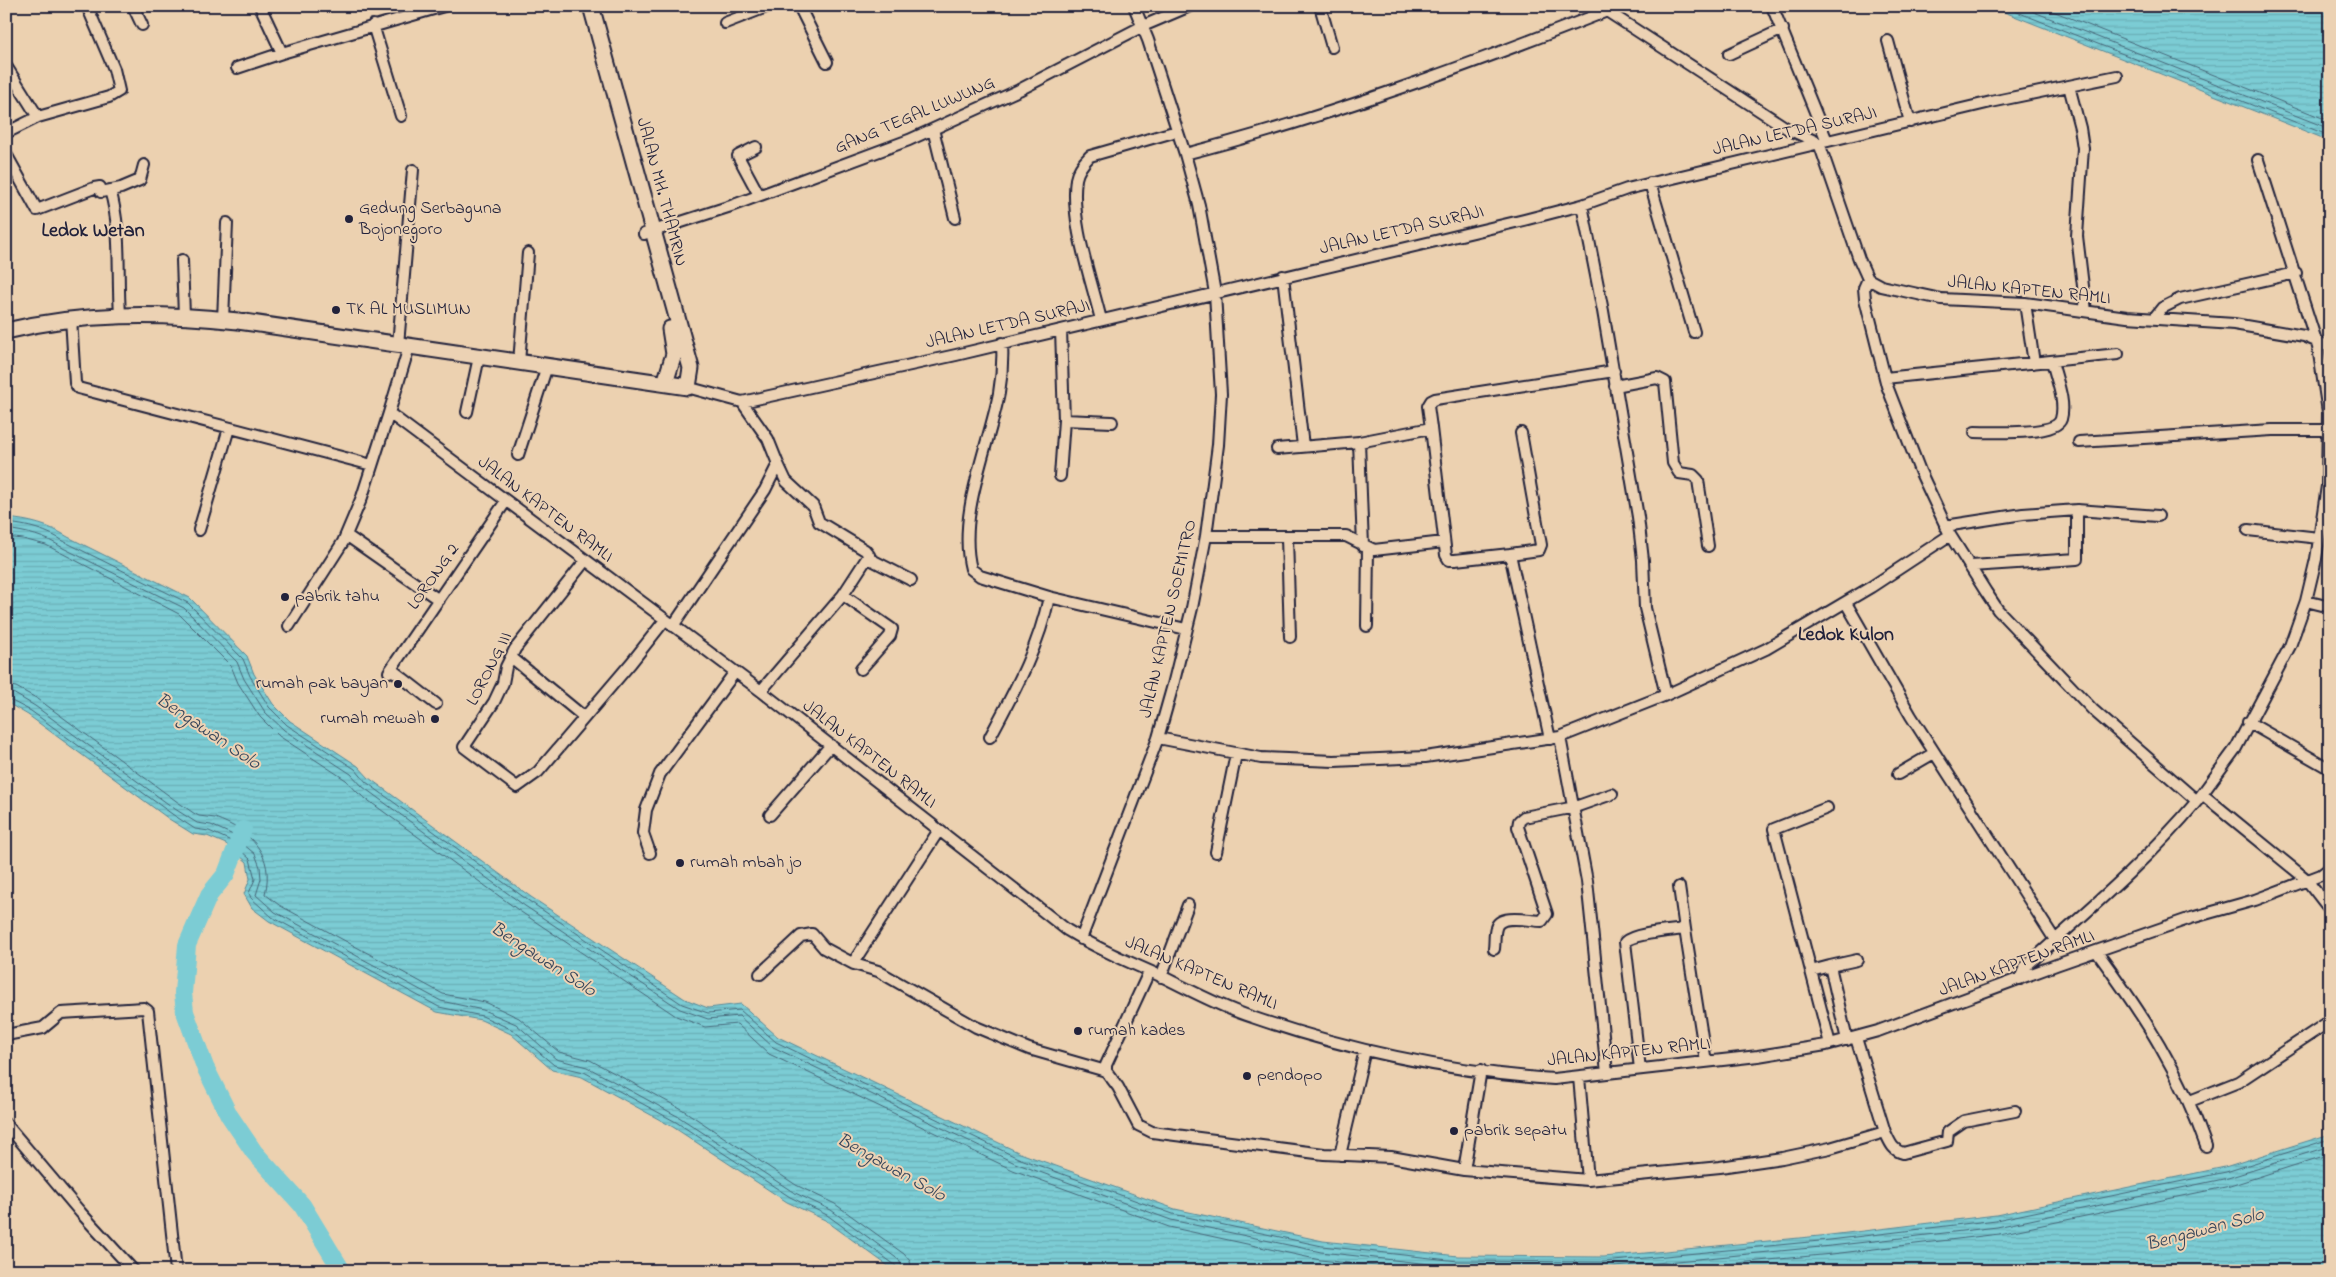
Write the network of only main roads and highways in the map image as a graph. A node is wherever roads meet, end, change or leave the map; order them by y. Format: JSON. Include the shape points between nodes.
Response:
{"nodes":[{"id":1,"x":581,"y":6,"type":"edge"},
{"id":2,"x":591,"y":6,"type":"edge"},
{"id":3,"x":648,"y":232,"type":"junction"},
{"id":4,"x":6,"y":331,"type":"edge"},
{"id":5,"x":688,"y":358,"type":"junction"},
{"id":6,"x":672,"y":364,"type":"junction"},
{"id":7,"x":665,"y":383,"type":"junction"}],
"edges":[{"from":1,"to":3,"type":"main road","name":"JALAN MH. THAMRIN"},
{"from":2,"to":3,"type":"main road","name":"JALAN MH. THAMRIN"},
{"from":3,"to":5,"type":"main road","name":"JALAN MH. THAMRIN"},
{"from":3,"to":6,"type":"main road","name":"JALAN MH. THAMRIN","via":[[672,337]]},
{"from":4,"to":7,"type":"main road","via":[[71,318],[120,314],[184,316]]},
{"from":5,"to":6,"type":"main road"},
{"from":5,"to":7,"type":"main road","name":"JALAN MH. THAMRIN","via":[[691,388]]},
{"from":6,"to":7,"type":"main road","name":"JALAN MH. THAMRIN"}]}
